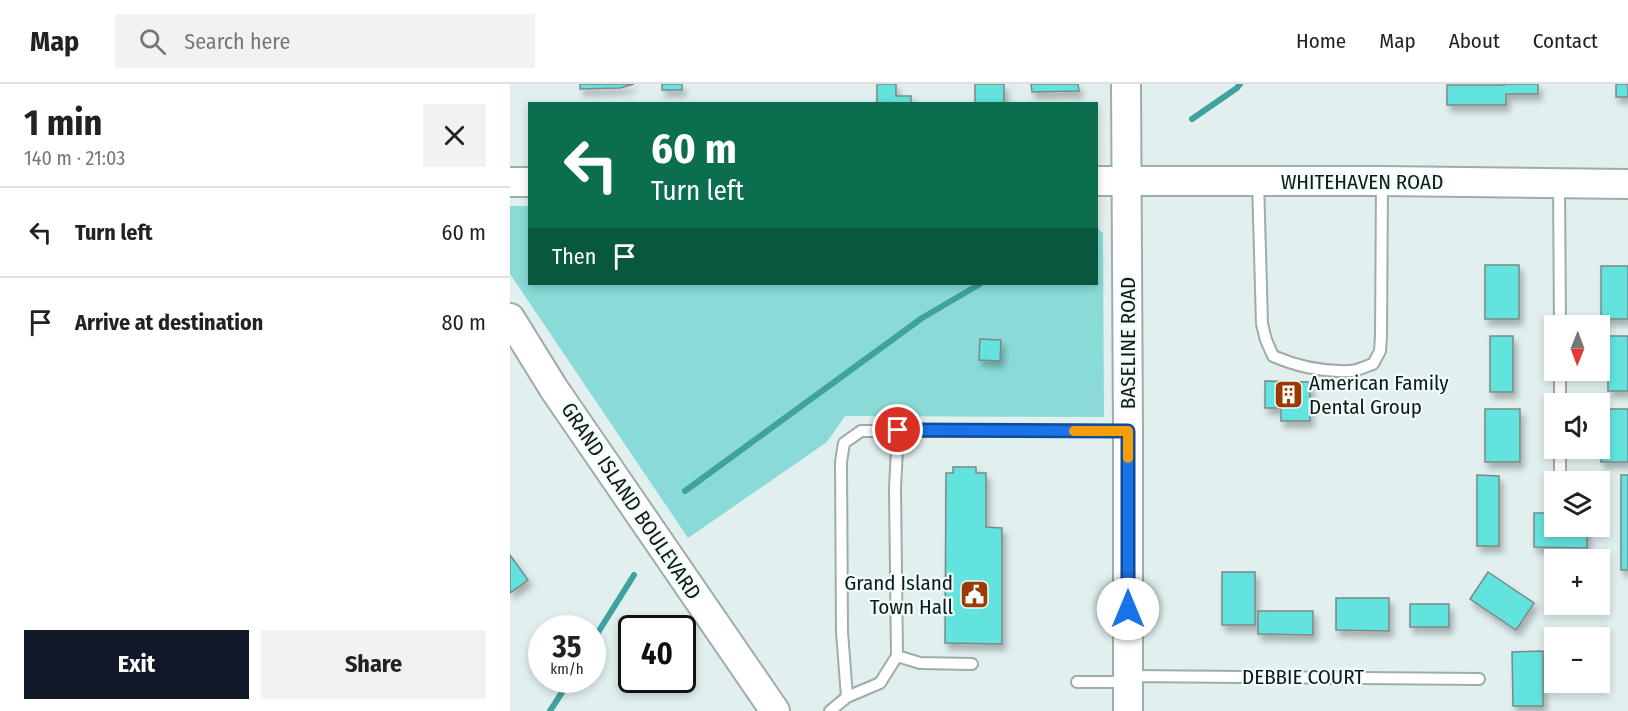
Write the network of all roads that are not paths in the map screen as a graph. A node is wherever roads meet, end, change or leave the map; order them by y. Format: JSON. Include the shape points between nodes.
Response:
{"nodes":[{"id":1,"x":1126,"y":84,"type":"edge"},
{"id":2,"x":1098,"y":181,"type":"edge"},
{"id":3,"x":1127,"y":181,"type":"junction"},
{"id":4,"x":1258,"y":181,"type":"junction"},
{"id":5,"x":1382,"y":181,"type":"junction"},
{"id":6,"x":510,"y":182,"type":"edge"},
{"id":7,"x":528,"y":182,"type":"edge"},
{"id":8,"x":1559,"y":183,"type":"junction"},
{"id":9,"x":1628,"y":184,"type":"edge"},
{"id":10,"x":1560,"y":315,"type":"edge"},
{"id":11,"x":510,"y":318,"type":"edge"},
{"id":12,"x":898,"y":430,"type":"junction"},
{"id":13,"x":1128,"y":431,"type":"junction"},
{"id":14,"x":897,"y":656,"type":"junction"},
{"id":15,"x":972,"y":664,"type":"dead end"},
{"id":16,"x":1128,"y":679,"type":"junction"},
{"id":17,"x":1479,"y":679,"type":"dead end"},
{"id":18,"x":1077,"y":682,"type":"dead end"},
{"id":19,"x":847,"y":697,"type":"junction"},
{"id":20,"x":775,"y":711,"type":"edge"},
{"id":21,"x":830,"y":711,"type":"edge"},
{"id":22,"x":1128,"y":711,"type":"edge"}],
"edges":[{"from":1,"to":3,"type":"street","name":"BASELINE ROAD"},
{"from":2,"to":3,"type":"street","name":"WHITEHAVEN ROAD"},
{"from":3,"to":4,"type":"street","name":"WHITEHAVEN ROAD"},
{"from":3,"to":13,"type":"street","name":"BASELINE ROAD"},
{"from":4,"to":5,"type":"street","name":"WHITEHAVEN ROAD"},
{"from":4,"to":5,"type":"lane","via":[[1262,324],[1273,356],[1291,364],[1352,371],[1373,364],[1380,351]]},
{"from":5,"to":8,"type":"street","name":"WHITEHAVEN ROAD"},
{"from":6,"to":7,"type":"street"},
{"from":8,"to":9,"type":"street","name":"WHITEHAVEN ROAD"},
{"from":8,"to":10,"type":"lane"},
{"from":11,"to":20,"type":"street","name":"GRAND ISLAND BOULEVARD","via":[[560,398]]},
{"from":12,"to":13,"type":"lane"},
{"from":12,"to":14,"type":"lane"},
{"from":12,"to":19,"type":"lane","via":[[861,431],[844,443],[842,632]]},
{"from":13,"to":16,"type":"street","name":"BASELINE ROAD"},
{"from":14,"to":15,"type":"lane","via":[[920,663]]},
{"from":14,"to":19,"type":"lane","via":[[880,683]]},
{"from":16,"to":17,"type":"lane","name":"DEBBIE COURT"},
{"from":16,"to":18,"type":"lane","name":"DEBBIE COURT"},
{"from":16,"to":22,"type":"street","name":"BASELINE ROAD"},
{"from":19,"to":21,"type":"lane"}]}
